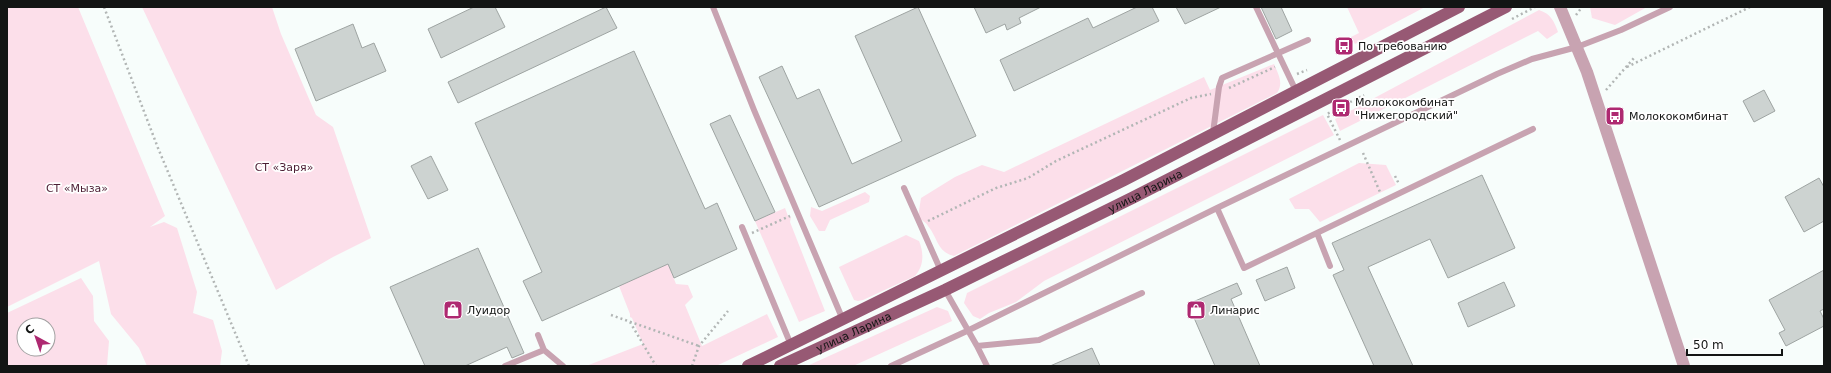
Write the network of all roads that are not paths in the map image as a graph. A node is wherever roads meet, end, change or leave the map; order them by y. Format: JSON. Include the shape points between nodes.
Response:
{"nodes":[{"id":1,"x":713,"y":7,"type":"edge"},
{"id":2,"x":1256,"y":7,"type":"edge"},
{"id":3,"x":1459,"y":7,"type":"edge"},
{"id":4,"x":1506,"y":7,"type":"edge"},
{"id":5,"x":1560,"y":7,"type":"edge"},
{"id":6,"x":1670,"y":7,"type":"edge"},
{"id":7,"x":1308,"y":40,"type":"dead end"},
{"id":8,"x":1577,"y":47,"type":"junction"},
{"id":9,"x":1278,"y":54,"type":"junction"},
{"id":10,"x":1296,"y":91,"type":"junction"},
{"id":11,"x":1533,"y":129,"type":"dead end"},
{"id":12,"x":1212,"y":134,"type":"junction"},
{"id":13,"x":904,"y":188,"type":"dead end"},
{"id":14,"x":1217,"y":208,"type":"junction"},
{"id":15,"x":742,"y":227,"type":"dead end"},
{"id":16,"x":1316,"y":233,"type":"junction"},
{"id":17,"x":1330,"y":266,"type":"dead end"},
{"id":18,"x":941,"y":271,"type":"junction"},
{"id":19,"x":945,"y":290,"type":"junction"},
{"id":20,"x":1142,"y":293,"type":"dead end"},
{"id":21,"x":843,"y":320,"type":"junction"},
{"id":22,"x":967,"y":331,"type":"junction"},
{"id":23,"x":538,"y":335,"type":"dead end"},
{"id":24,"x":791,"y":345,"type":"junction"},
{"id":25,"x":977,"y":346,"type":"junction"},
{"id":26,"x":544,"y":350,"type":"junction"},
{"id":27,"x":505,"y":366,"type":"edge"},
{"id":28,"x":563,"y":366,"type":"edge"},
{"id":29,"x":748,"y":366,"type":"edge"},
{"id":30,"x":780,"y":366,"type":"edge"},
{"id":31,"x":891,"y":366,"type":"edge"},
{"id":32,"x":987,"y":366,"type":"edge"},
{"id":33,"x":1684,"y":366,"type":"edge"}],
"edges":[{"from":1,"to":21,"type":"lane"},
{"from":2,"to":9,"type":"lane"},
{"from":3,"to":10,"type":"main road","name":"улица Ларина"},
{"from":4,"to":19,"type":"main road","name":"улица Ларина","via":[[1132,198]]},
{"from":5,"to":8,"type":"street"},
{"from":6,"to":8,"type":"lane"},
{"from":7,"to":9,"type":"lane"},
{"from":8,"to":14,"type":"lane","via":[[1532,59],[1511,68]]},
{"from":8,"to":33,"type":"street"},
{"from":9,"to":10,"type":"lane"},
{"from":9,"to":12,"type":"lane","via":[[1222,78]]},
{"from":10,"to":12,"type":"main road","name":"улица Ларина"},
{"from":11,"to":16,"type":"lane"},
{"from":12,"to":18,"type":"main road","name":"улица Ларина"},
{"from":13,"to":18,"type":"lane"},
{"from":14,"to":16,"type":"lane","via":[[1244,268]]},
{"from":14,"to":22,"type":"lane"},
{"from":15,"to":24,"type":"lane"},
{"from":16,"to":17,"type":"lane"},
{"from":18,"to":21,"type":"main road","name":"улица Ларина"},
{"from":19,"to":22,"type":"lane"},
{"from":19,"to":30,"type":"main road","name":"улица Ларина"},
{"from":20,"to":25,"type":"lane","via":[[1039,340]]},
{"from":21,"to":24,"type":"main road","name":"улица Ларина"},
{"from":22,"to":25,"type":"lane"},
{"from":22,"to":31,"type":"lane"},
{"from":23,"to":26,"type":"lane"},
{"from":24,"to":29,"type":"main road","name":"улица Ларина"},
{"from":25,"to":32,"type":"lane"},
{"from":26,"to":27,"type":"lane"},
{"from":26,"to":28,"type":"lane"}]}
